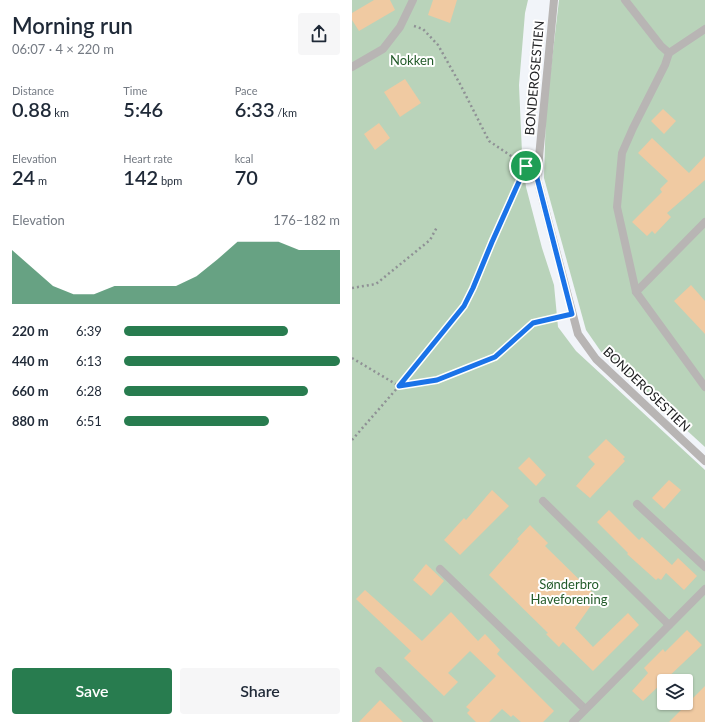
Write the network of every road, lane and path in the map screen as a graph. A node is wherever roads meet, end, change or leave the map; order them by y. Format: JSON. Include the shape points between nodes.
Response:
{"nodes":[{"id":1,"x":413,"y":0,"type":"edge"},
{"id":2,"x":554,"y":0,"type":"edge"},
{"id":3,"x":625,"y":0,"type":"edge"},
{"id":4,"x":402,"y":23,"type":"junction"},
{"id":5,"x":705,"y":30,"type":"edge"},
{"id":6,"x":669,"y":53,"type":"junction"},
{"id":7,"x":352,"y":67,"type":"edge"},
{"id":8,"x":538,"y":164,"type":"junction"},
{"id":9,"x":526,"y":166,"type":"junction"},
{"id":10,"x":705,"y":222,"type":"edge"},
{"id":11,"x":437,"y":227,"type":"dead end"},
{"id":12,"x":352,"y":288,"type":"edge"},
{"id":13,"x":636,"y":292,"type":"junction"},
{"id":14,"x":572,"y":314,"type":"junction"},
{"id":15,"x":352,"y":358,"type":"edge"},
{"id":16,"x":399,"y":386,"type":"junction"},
{"id":17,"x":705,"y":387,"type":"edge"},
{"id":18,"x":352,"y":440,"type":"edge"},
{"id":19,"x":705,"y":461,"type":"edge"},
{"id":20,"x":543,"y":501,"type":"dead end"},
{"id":21,"x":637,"y":504,"type":"dead end"},
{"id":22,"x":705,"y":567,"type":"edge"},
{"id":23,"x":440,"y":569,"type":"dead end"},
{"id":24,"x":705,"y":589,"type":"edge"},
{"id":25,"x":669,"y":625,"type":"junction"},
{"id":26,"x":379,"y":671,"type":"dead end"},
{"id":27,"x":585,"y":709,"type":"junction"},
{"id":28,"x":429,"y":722,"type":"edge"},
{"id":29,"x":573,"y":722,"type":"edge"}],
"edges":[{"from":1,"to":4,"type":"lane"},
{"from":2,"to":8,"type":"lane","name":"BONDEROSESTIEN"},
{"from":3,"to":6,"type":"lane"},
{"from":4,"to":7,"type":"lane","via":[[383,49]]},
{"from":4,"to":9,"type":"path","via":[[423,29],[438,45],[489,142]]},
{"from":5,"to":6,"type":"lane"},
{"from":6,"to":13,"type":"lane","via":[[622,153],[617,206]]},
{"from":8,"to":9,"type":"path"},
{"from":8,"to":14,"type":"lane","name":"BONDEROSESTIEN","via":[[537,178]]},
{"from":9,"to":16,"type":"path","via":[[464,306]]},
{"from":10,"to":13,"type":"lane"},
{"from":11,"to":12,"type":"path","via":[[430,240],[376,284]]},
{"from":13,"to":17,"type":"lane"},
{"from":14,"to":16,"type":"path","via":[[533,323],[495,357],[437,380]]},
{"from":14,"to":19,"type":"lane","name":"BONDEROSESTIEN","via":[[578,334],[596,359]]},
{"from":15,"to":16,"type":"path"},
{"from":16,"to":18,"type":"path"},
{"from":20,"to":25,"type":"lane"},
{"from":21,"to":22,"type":"lane"},
{"from":23,"to":27,"type":"lane"},
{"from":24,"to":25,"type":"lane"},
{"from":25,"to":27,"type":"lane"},
{"from":26,"to":28,"type":"lane"},
{"from":27,"to":29,"type":"lane"}]}
